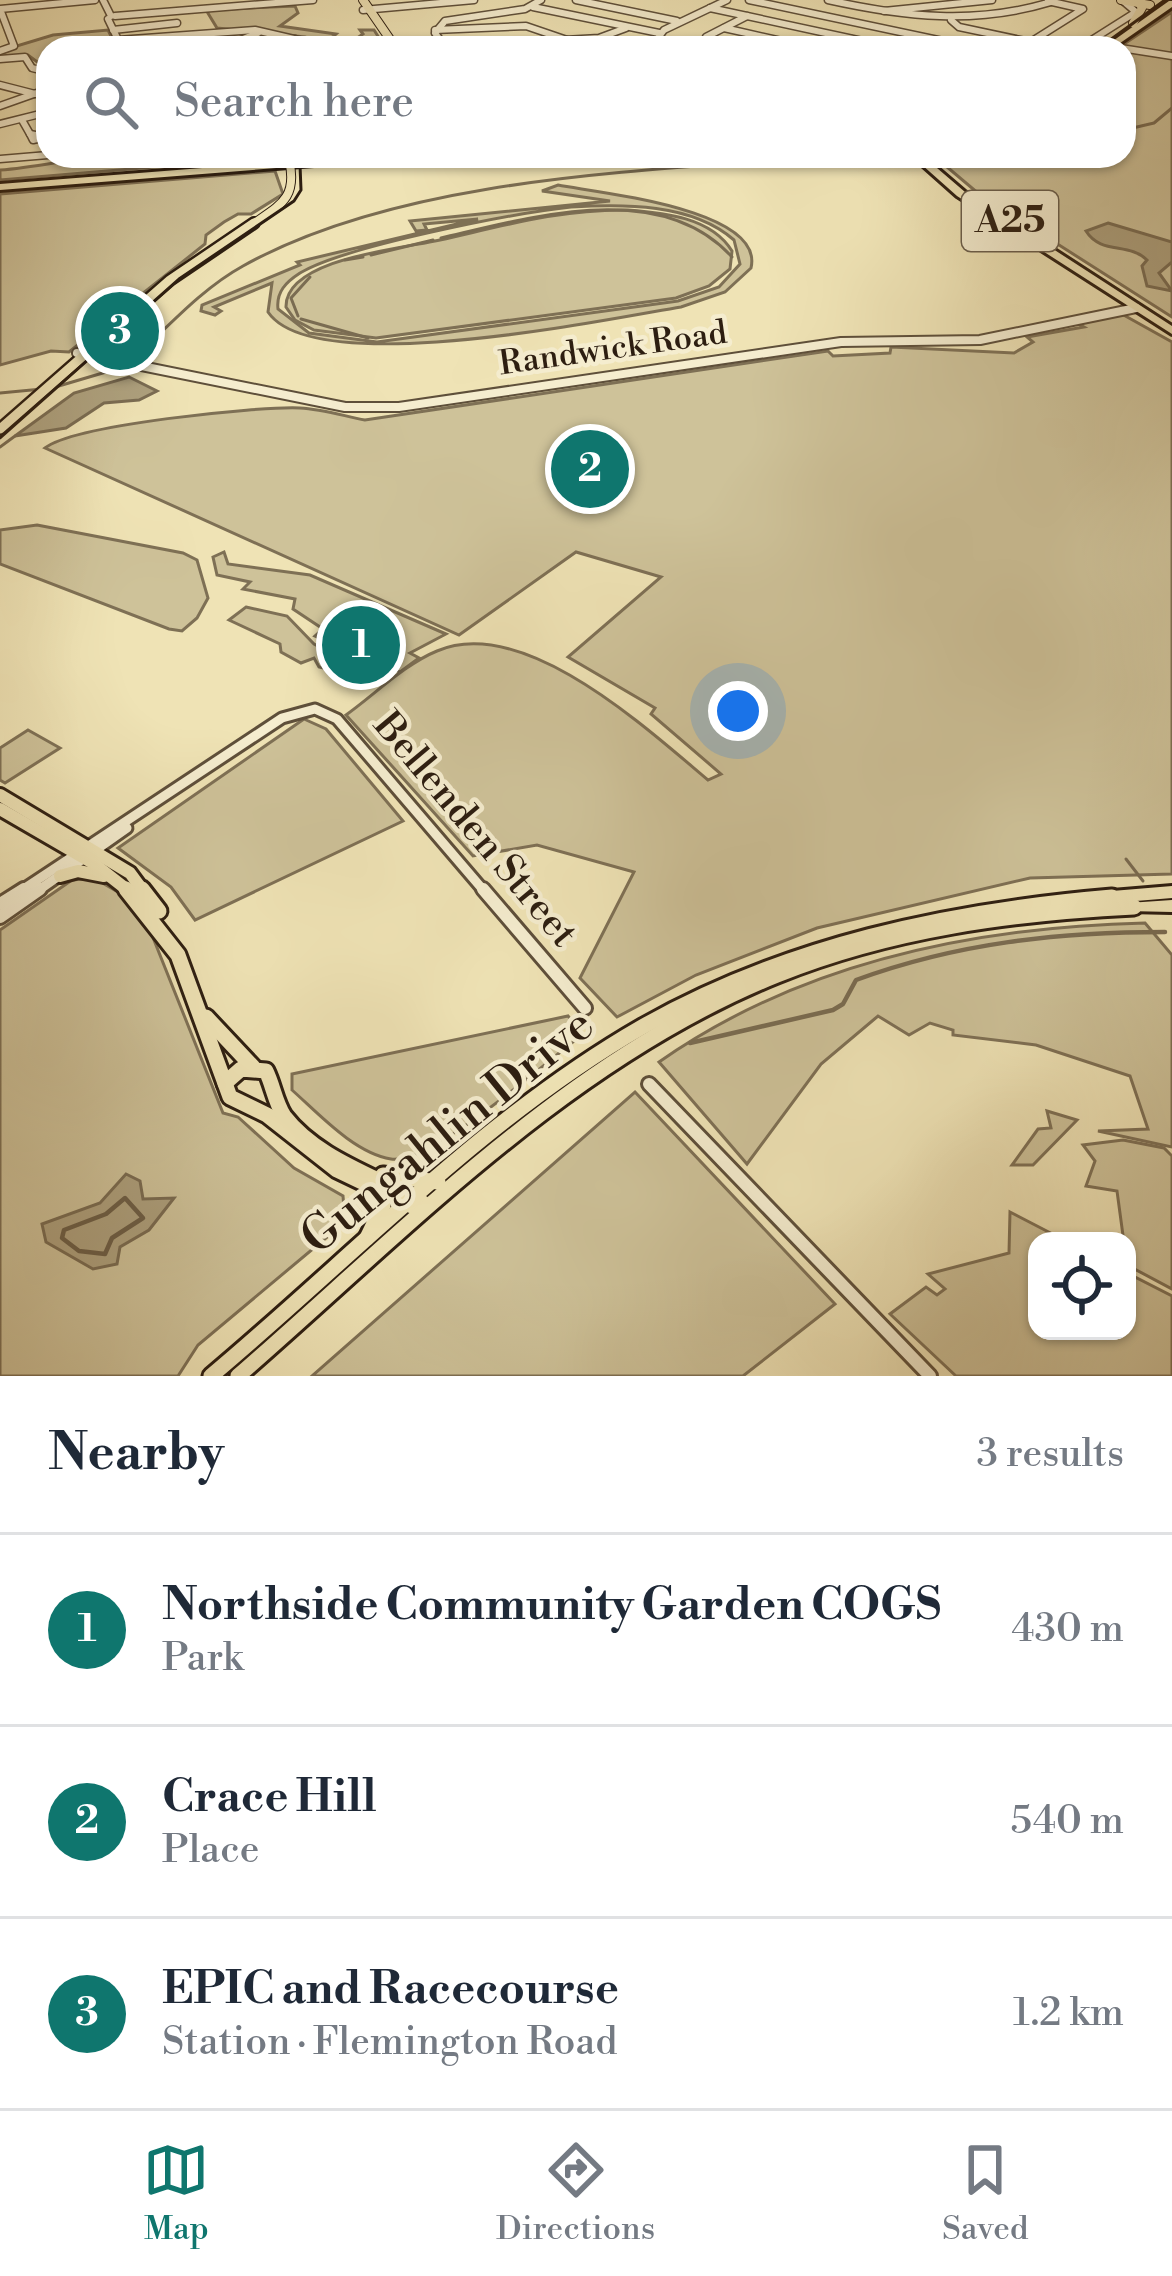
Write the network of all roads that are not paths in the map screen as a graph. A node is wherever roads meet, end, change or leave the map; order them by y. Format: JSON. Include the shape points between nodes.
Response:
{"nodes":[{"id":1,"x":98,"y":0,"type":"edge"},
{"id":2,"x":313,"y":0,"type":"edge"},
{"id":3,"x":474,"y":0,"type":"edge"},
{"id":4,"x":541,"y":0,"type":"edge"},
{"id":5,"x":727,"y":0,"type":"edge"},
{"id":6,"x":749,"y":0,"type":"edge"},
{"id":7,"x":828,"y":0,"type":"edge"},
{"id":8,"x":992,"y":0,"type":"edge"},
{"id":9,"x":1121,"y":0,"type":"edge"},
{"id":10,"x":582,"y":1,"type":"edge"},
{"id":11,"x":1047,"y":1,"type":"edge"},
{"id":12,"x":2,"y":3,"type":"edge"},
{"id":13,"x":406,"y":3,"type":"edge"},
{"id":14,"x":431,"y":4,"type":"junction"},
{"id":15,"x":363,"y":5,"type":"edge"},
{"id":16,"x":1154,"y":5,"type":"edge"},
{"id":17,"x":533,"y":7,"type":"junction"},
{"id":18,"x":710,"y":8,"type":"junction"},
{"id":19,"x":197,"y":9,"type":"junction"},
{"id":20,"x":170,"y":11,"type":"junction"},
{"id":21,"x":884,"y":12,"type":"junction"},
{"id":22,"x":747,"y":16,"type":"junction"},
{"id":23,"x":826,"y":16,"type":"junction"},
{"id":24,"x":904,"y":16,"type":"junction"},
{"id":25,"x":997,"y":16,"type":"junction"},
{"id":26,"x":112,"y":17,"type":"junction"},
{"id":27,"x":453,"y":18,"type":"junction"},
{"id":28,"x":951,"y":20,"type":"junction"},
{"id":29,"x":177,"y":23,"type":"junction"},
{"id":30,"x":676,"y":23,"type":"junction"},
{"id":31,"x":1012,"y":24,"type":"dead end"},
{"id":32,"x":1134,"y":26,"type":"junction"},
{"id":33,"x":626,"y":28,"type":"junction"},
{"id":34,"x":724,"y":28,"type":"junction"},
{"id":35,"x":803,"y":28,"type":"junction"},
{"id":36,"x":881,"y":28,"type":"junction"},
{"id":37,"x":115,"y":30,"type":"junction"},
{"id":38,"x":213,"y":30,"type":"junction"},
{"id":39,"x":435,"y":30,"type":"junction"},
{"id":40,"x":262,"y":31,"type":"junction"},
{"id":41,"x":183,"y":33,"type":"junction"},
{"id":42,"x":659,"y":33,"type":"junction"},
{"id":43,"x":168,"y":34,"type":"joint"},
{"id":44,"x":119,"y":36,"type":"edge"},
{"id":45,"x":159,"y":36,"type":"edge"},
{"id":46,"x":252,"y":36,"type":"edge"},
{"id":47,"x":294,"y":36,"type":"edge"},
{"id":48,"x":384,"y":36,"type":"edge"},
{"id":49,"x":439,"y":36,"type":"edge"},
{"id":50,"x":564,"y":36,"type":"edge"},
{"id":51,"x":604,"y":36,"type":"edge"},
{"id":52,"x":658,"y":36,"type":"edge"},
{"id":53,"x":714,"y":36,"type":"edge"},
{"id":54,"x":762,"y":36,"type":"edge"},
{"id":55,"x":838,"y":36,"type":"edge"},
{"id":56,"x":919,"y":36,"type":"edge"},
{"id":57,"x":1002,"y":36,"type":"edge"},
{"id":58,"x":1040,"y":36,"type":"edge"},
{"id":59,"x":1104,"y":36,"type":"edge"},
{"id":60,"x":1123,"y":36,"type":"edge"},
{"id":61,"x":1136,"y":49,"type":"edge"},
{"id":62,"x":0,"y":54,"type":"edge"},
{"id":63,"x":1172,"y":56,"type":"edge"},
{"id":64,"x":36,"y":69,"type":"edge"},
{"id":65,"x":0,"y":85,"type":"edge"},
{"id":66,"x":35,"y":94,"type":"joint"},
{"id":67,"x":0,"y":106,"type":"edge"},
{"id":68,"x":36,"y":116,"type":"edge"},
{"id":69,"x":22,"y":120,"type":"junction"},
{"id":70,"x":0,"y":124,"type":"edge"},
{"id":71,"x":30,"y":134,"type":"dead end"},
{"id":72,"x":36,"y":156,"type":"edge"},
{"id":73,"x":0,"y":160,"type":"edge"},
{"id":74,"x":228,"y":168,"type":"edge"},
{"id":75,"x":258,"y":168,"type":"edge"},
{"id":76,"x":288,"y":168,"type":"edge"},
{"id":77,"x":936,"y":168,"type":"edge"},
{"id":78,"x":0,"y":185,"type":"edge"},
{"id":79,"x":1138,"y":307,"type":"junction"},
{"id":80,"x":1115,"y":311,"type":"junction"},
{"id":81,"x":1172,"y":328,"type":"edge"},
{"id":82,"x":83,"y":352,"type":"junction"},
{"id":83,"x":0,"y":426,"type":"edge"},
{"id":84,"x":4,"y":806,"type":"edge"},
{"id":85,"x":85,"y":852,"type":"junction"},
{"id":86,"x":60,"y":876,"type":"junction"},
{"id":87,"x":122,"y":883,"type":"junction"},
{"id":88,"x":1112,"y":897,"type":"joint"},
{"id":89,"x":1170,"y":902,"type":"edge"},
{"id":90,"x":0,"y":904,"type":"edge"},
{"id":91,"x":1134,"y":907,"type":"joint"},
{"id":92,"x":0,"y":917,"type":"edge"},
{"id":93,"x":163,"y":923,"type":"junction"},
{"id":94,"x":585,"y":1008,"type":"dead end"},
{"id":95,"x":202,"y":1011,"type":"junction"},
{"id":96,"x":253,"y":1067,"type":"junction"},
{"id":97,"x":225,"y":1083,"type":"junction"},
{"id":98,"x":649,"y":1084,"type":"dead end"},
{"id":99,"x":271,"y":1088,"type":"junction"},
{"id":100,"x":242,"y":1102,"type":"junction"},
{"id":101,"x":337,"y":1158,"type":"junction"},
{"id":102,"x":437,"y":1182,"type":"junction"},
{"id":103,"x":377,"y":1191,"type":"junction"},
{"id":104,"x":422,"y":1207,"type":"junction"},
{"id":105,"x":361,"y":1250,"type":"junction"},
{"id":106,"x":211,"y":1376,"type":"edge"},
{"id":107,"x":238,"y":1376,"type":"edge"},
{"id":108,"x":930,"y":1376,"type":"edge"}],
"edges":[{"from":1,"to":12,"type":"street"},
{"from":1,"to":26,"type":"street"},
{"from":2,"to":19,"type":"street"},
{"from":3,"to":14,"type":"street"},
{"from":4,"to":17,"type":"street"},
{"from":5,"to":18,"type":"street"},
{"from":6,"to":23,"type":"street"},
{"from":7,"to":21,"type":"street"},
{"from":8,"to":21,"type":"street"},
{"from":9,"to":16,"type":"main road"},
{"from":10,"to":30,"type":"street"},
{"from":11,"to":25,"type":"street"},
{"from":11,"to":58,"type":"street","via":[[1083,9]]},
{"from":12,"to":62,"type":"street","via":[[14,46]]},
{"from":13,"to":14,"type":"street"},
{"from":13,"to":15,"type":"street"},
{"from":14,"to":27,"type":"street"},
{"from":15,"to":48,"type":"main road"},
{"from":16,"to":32,"type":"highway"},
{"from":16,"to":32,"type":"main road","via":[[1142,8]]},
{"from":16,"to":59,"type":"street"},
{"from":17,"to":27,"type":"street"},
{"from":17,"to":33,"type":"street"},
{"from":18,"to":22,"type":"street"},
{"from":18,"to":30,"type":"street"},
{"from":19,"to":20,"type":"street"},
{"from":19,"to":38,"type":"street"},
{"from":20,"to":26,"type":"street"},
{"from":20,"to":29,"type":"street"},
{"from":21,"to":24,"type":"street"},
{"from":22,"to":34,"type":"street"},
{"from":22,"to":35,"type":"street"},
{"from":23,"to":35,"type":"street"},
{"from":23,"to":36,"type":"street"},
{"from":24,"to":28,"type":"street"},
{"from":24,"to":36,"type":"street"},
{"from":25,"to":28,"type":"street"},
{"from":25,"to":31,"type":"street"},
{"from":26,"to":37,"type":"street"},
{"from":27,"to":39,"type":"street"},
{"from":28,"to":57,"type":"street"},
{"from":29,"to":37,"type":"street"},
{"from":29,"to":41,"type":"street"},
{"from":30,"to":42,"type":"street"},
{"from":32,"to":60,"type":"highway"},
{"from":33,"to":42,"type":"street"},
{"from":33,"to":51,"type":"street"},
{"from":34,"to":53,"type":"street"},
{"from":34,"to":54,"type":"street"},
{"from":35,"to":55,"type":"street"},
{"from":36,"to":56,"type":"street"},
{"from":37,"to":44,"type":"street"},
{"from":38,"to":40,"type":"street"},
{"from":38,"to":41,"type":"street"},
{"from":39,"to":49,"type":"street"},
{"from":39,"to":50,"type":"street","via":[[544,27]]},
{"from":40,"to":46,"type":"street"},
{"from":40,"to":47,"type":"street"},
{"from":41,"to":43,"type":"street"},
{"from":42,"to":52,"type":"street"},
{"from":43,"to":45,"type":"street"},
{"from":61,"to":63,"type":"street"},
{"from":62,"to":64,"type":"street","via":[[25,57]]},
{"from":65,"to":66,"type":"street"},
{"from":66,"to":67,"type":"street"},
{"from":68,"to":69,"type":"street"},
{"from":69,"to":70,"type":"street"},
{"from":69,"to":71,"type":"street"},
{"from":72,"to":73,"type":"street"},
{"from":74,"to":78,"type":"highway"},
{"from":75,"to":78,"type":"highway"},
{"from":76,"to":82,"type":"main road","via":[[286,198]]},
{"from":77,"to":79,"type":"highway","number":"A25"},
{"from":79,"to":80,"type":"street"},
{"from":79,"to":80,"type":"street","name":"Randwick Road"},
{"from":79,"to":81,"type":"highway","number":"A25"},
{"from":80,"to":82,"type":"street","name":"Randwick Road","via":[[980,340],[841,343],[399,407],[345,407]]},
{"from":82,"to":83,"type":"main road"},
{"from":84,"to":85,"type":"main road"},
{"from":85,"to":86,"type":"street"},
{"from":85,"to":87,"type":"main road"},
{"from":85,"to":90,"type":"street"},
{"from":85,"to":93,"type":"main road","via":[[147,890]]},
{"from":85,"to":94,"type":"street","name":"Bellenden Street","via":[[282,718],[308,709],[337,718]]},
{"from":86,"to":87,"type":"main road","via":[[79,872]]},
{"from":86,"to":92,"type":"street"},
{"from":87,"to":93,"type":"main road"},
{"from":88,"to":89,"type":"highway","name":"Gungahlin Drive"},
{"from":88,"to":102,"type":"main road","name":"Gungahlin Drive","via":[[968,911],[787,958],[702,995],[581,1065]]},
{"from":89,"to":91,"type":"highway","name":"Gungahlin Drive"},
{"from":91,"to":104,"type":"main road","name":"Gungahlin Drive","via":[[934,929],[742,990],[615,1061]]},
{"from":93,"to":95,"type":"main road"},
{"from":95,"to":96,"type":"main road"},
{"from":95,"to":97,"type":"main road"},
{"from":96,"to":97,"type":"main road"},
{"from":96,"to":99,"type":"main road","via":[[269,1075]]},
{"from":97,"to":100,"type":"main road"},
{"from":98,"to":108,"type":"street"},
{"from":99,"to":100,"type":"main road"},
{"from":99,"to":101,"type":"main road","via":[[297,1130]]},
{"from":100,"to":103,"type":"main road"},
{"from":101,"to":102,"type":"main road","via":[[397,1180]]},
{"from":101,"to":104,"type":"main road"},
{"from":102,"to":104,"type":"main road","name":"Gungahlin Drive"},
{"from":103,"to":104,"type":"main road"},
{"from":103,"to":105,"type":"main road","via":[[383,1205]]},
{"from":104,"to":105,"type":"main road","name":"Gungahlin Drive"},
{"from":104,"to":107,"type":"main road","name":"Gungahlin Drive"},
{"from":105,"to":106,"type":"main road","name":"Gungahlin Drive"}]}
